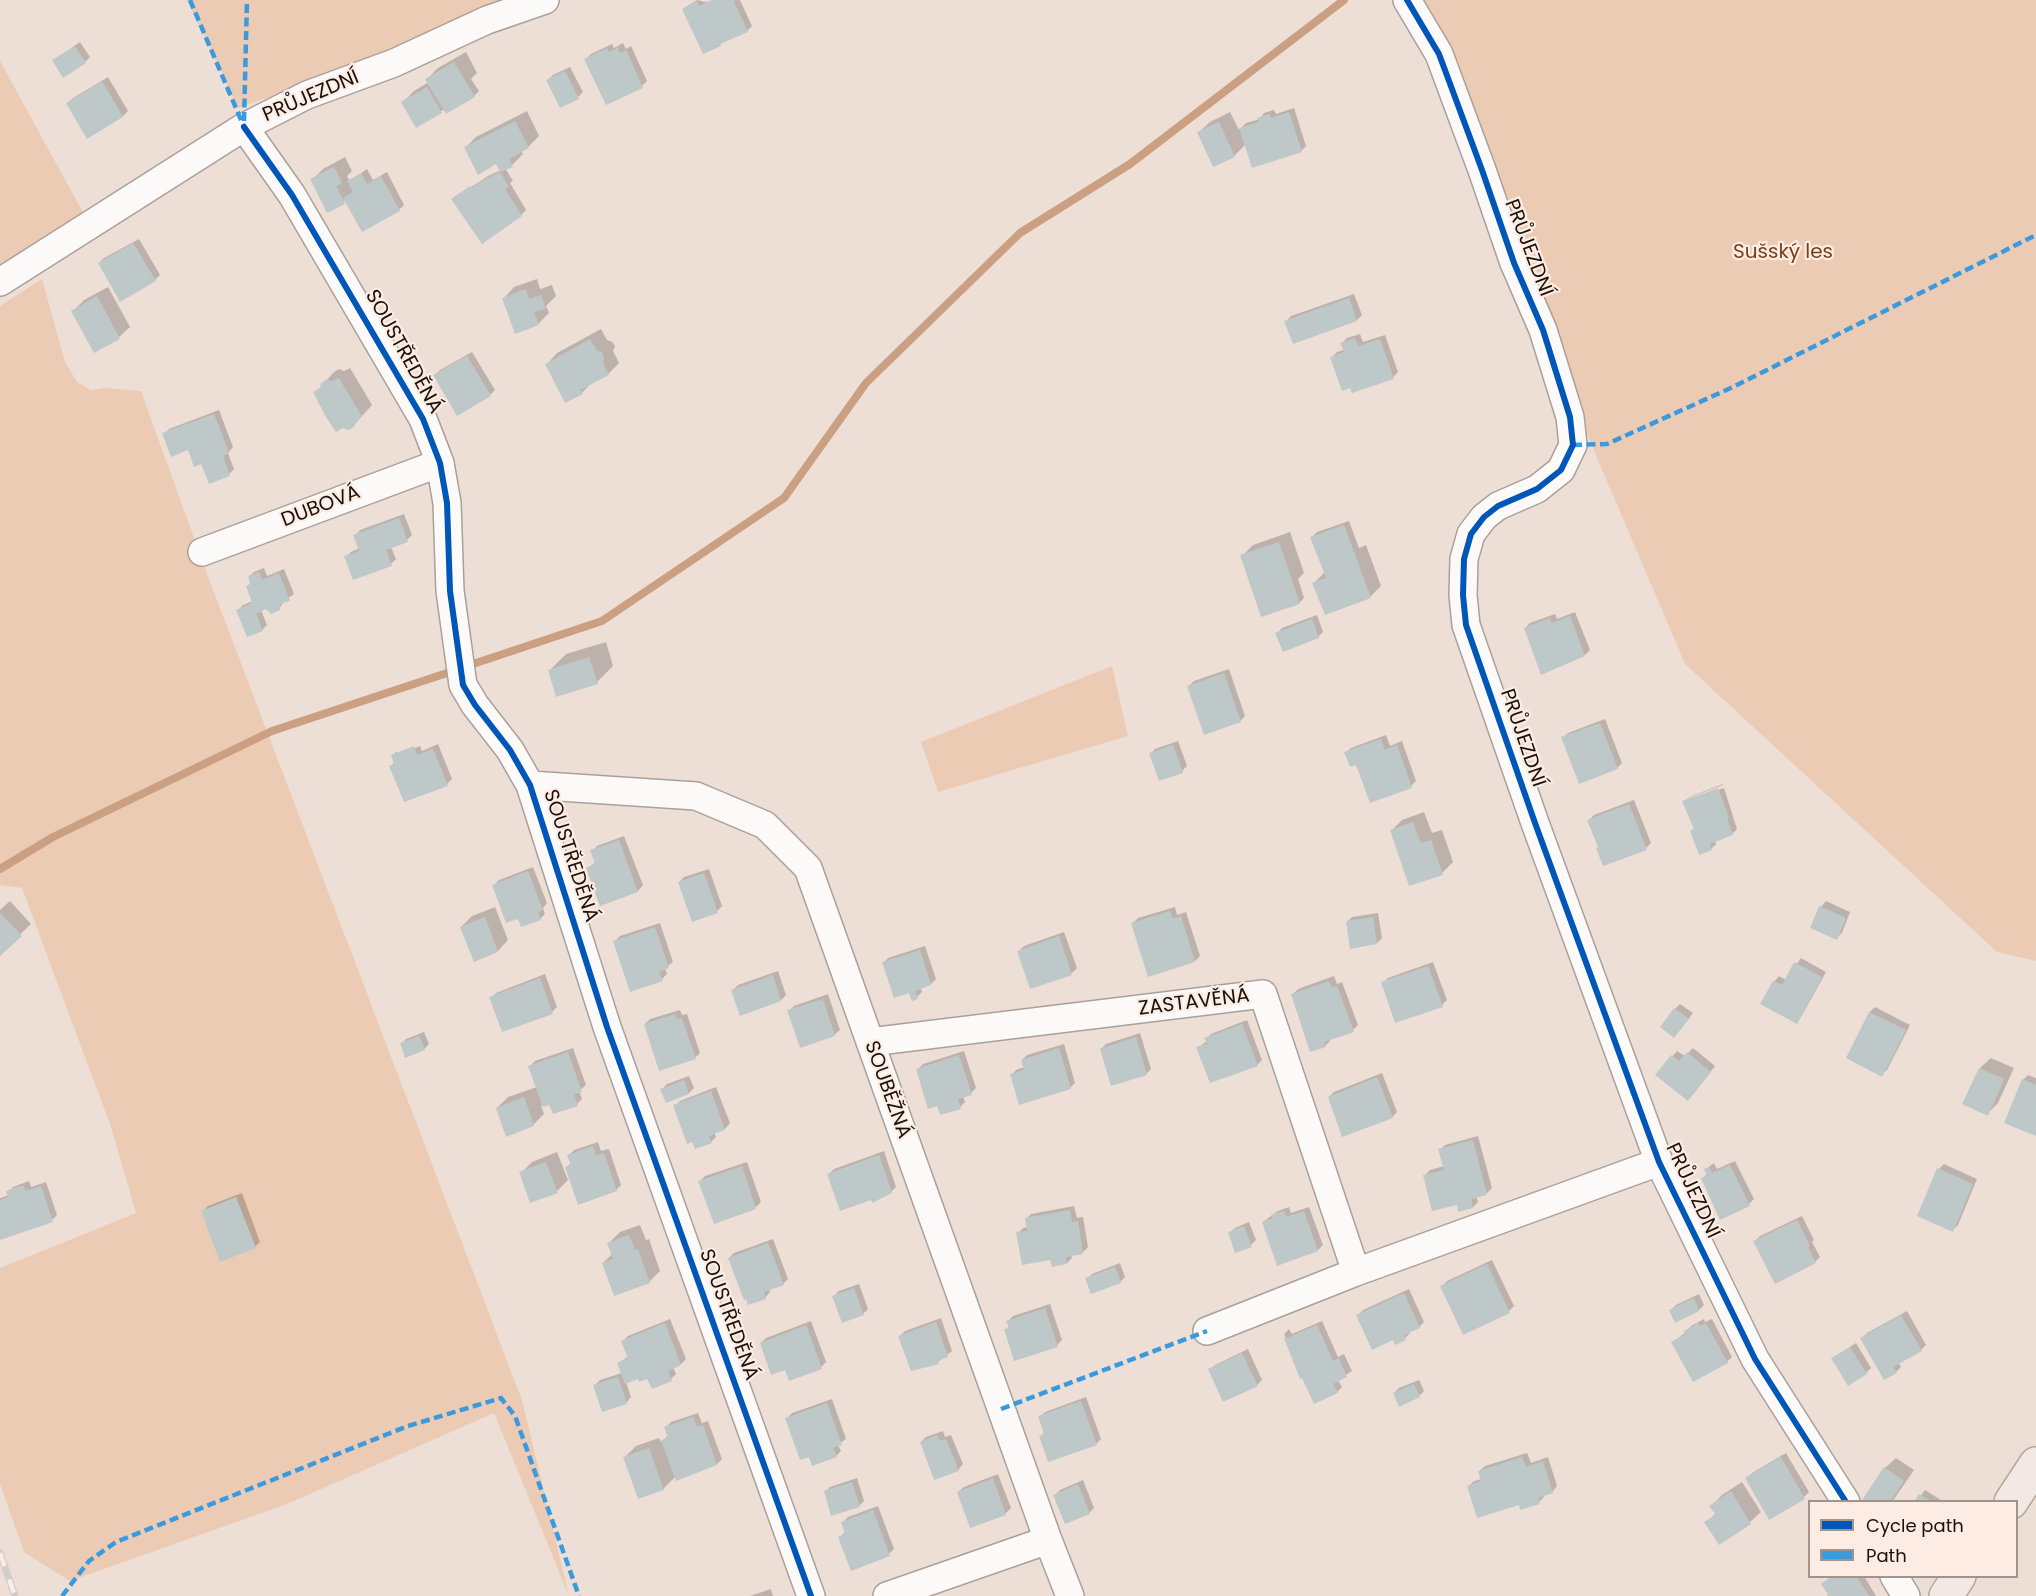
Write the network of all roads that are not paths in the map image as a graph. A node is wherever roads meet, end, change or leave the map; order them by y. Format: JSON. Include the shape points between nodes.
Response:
{"nodes":[{"id":1,"x":545,"y":0,"type":"edge"},
{"id":2,"x":1407,"y":0,"type":"edge"},
{"id":3,"x":244,"y":127,"type":"junction"},
{"id":4,"x":0,"y":282,"type":"edge"},
{"id":5,"x":440,"y":463,"type":"junction"},
{"id":6,"x":202,"y":552,"type":"dead end"},
{"id":7,"x":530,"y":785,"type":"junction"},
{"id":8,"x":870,"y":1042,"type":"junction"},
{"id":9,"x":1659,"y":1162,"type":"junction"},
{"id":10,"x":1356,"y":1272,"type":"junction"},
{"id":11,"x":1207,"y":1331,"type":"dead end"},
{"id":12,"x":2036,"y":1464,"type":"edge"},
{"id":13,"x":1845,"y":1500,"type":"edge"},
{"id":14,"x":2012,"y":1500,"type":"edge"},
{"id":15,"x":1048,"y":1540,"type":"junction"},
{"id":16,"x":1894,"y":1578,"type":"edge"},
{"id":17,"x":1958,"y":1578,"type":"edge"},
{"id":18,"x":811,"y":1596,"type":"edge"},
{"id":19,"x":887,"y":1596,"type":"edge"},
{"id":20,"x":1070,"y":1596,"type":"edge"},
{"id":21,"x":1906,"y":1596,"type":"edge"},
{"id":22,"x":1946,"y":1596,"type":"edge"}],
"edges":[{"from":1,"to":3,"type":"street","name":"PRŮJEZDNÍ","via":[[487,20],[394,63],[307,94]]},
{"from":2,"to":9,"type":"street","name":"PRŮJEZDNÍ","via":[[1439,54],[1514,263],[1543,330],[1570,417],[1573,445],[1561,470],[1537,489],[1498,506],[1471,534],[1464,560],[1462,595],[1466,625]]},
{"from":3,"to":4,"type":"street","name":"PRŮJEZDNÍ"},
{"from":3,"to":5,"type":"street","name":"SOUSTŘEDĚNÁ","via":[[292,195],[345,284],[423,419]]},
{"from":5,"to":6,"type":"street","name":"DUBOVÁ"},
{"from":5,"to":7,"type":"street","name":"SOUSTŘEDĚNÁ","via":[[447,504],[450,591],[463,685]]},
{"from":7,"to":8,"type":"street","name":"SOUBĚŽNÁ","via":[[696,796],[765,825],[808,868]]},
{"from":7,"to":18,"type":"street","name":"SOUSTŘEDĚNÁ","via":[[607,1027]]},
{"from":8,"to":10,"type":"street","name":"ZASTAVĚNÁ","via":[[1263,994]]},
{"from":8,"to":15,"type":"street","name":"SOUBĚŽNÁ"},
{"from":9,"to":10,"type":"street"},
{"from":9,"to":13,"type":"street","name":"PRŮJEZDNÍ","via":[[1755,1359]]},
{"from":10,"to":11,"type":"street"},
{"from":12,"to":14,"type":"main road"},
{"from":15,"to":19,"type":"street"},
{"from":15,"to":20,"type":"street","name":"SOUBĚŽNÁ"},
{"from":16,"to":21,"type":"street"},
{"from":17,"to":22,"type":"main road"}]}
